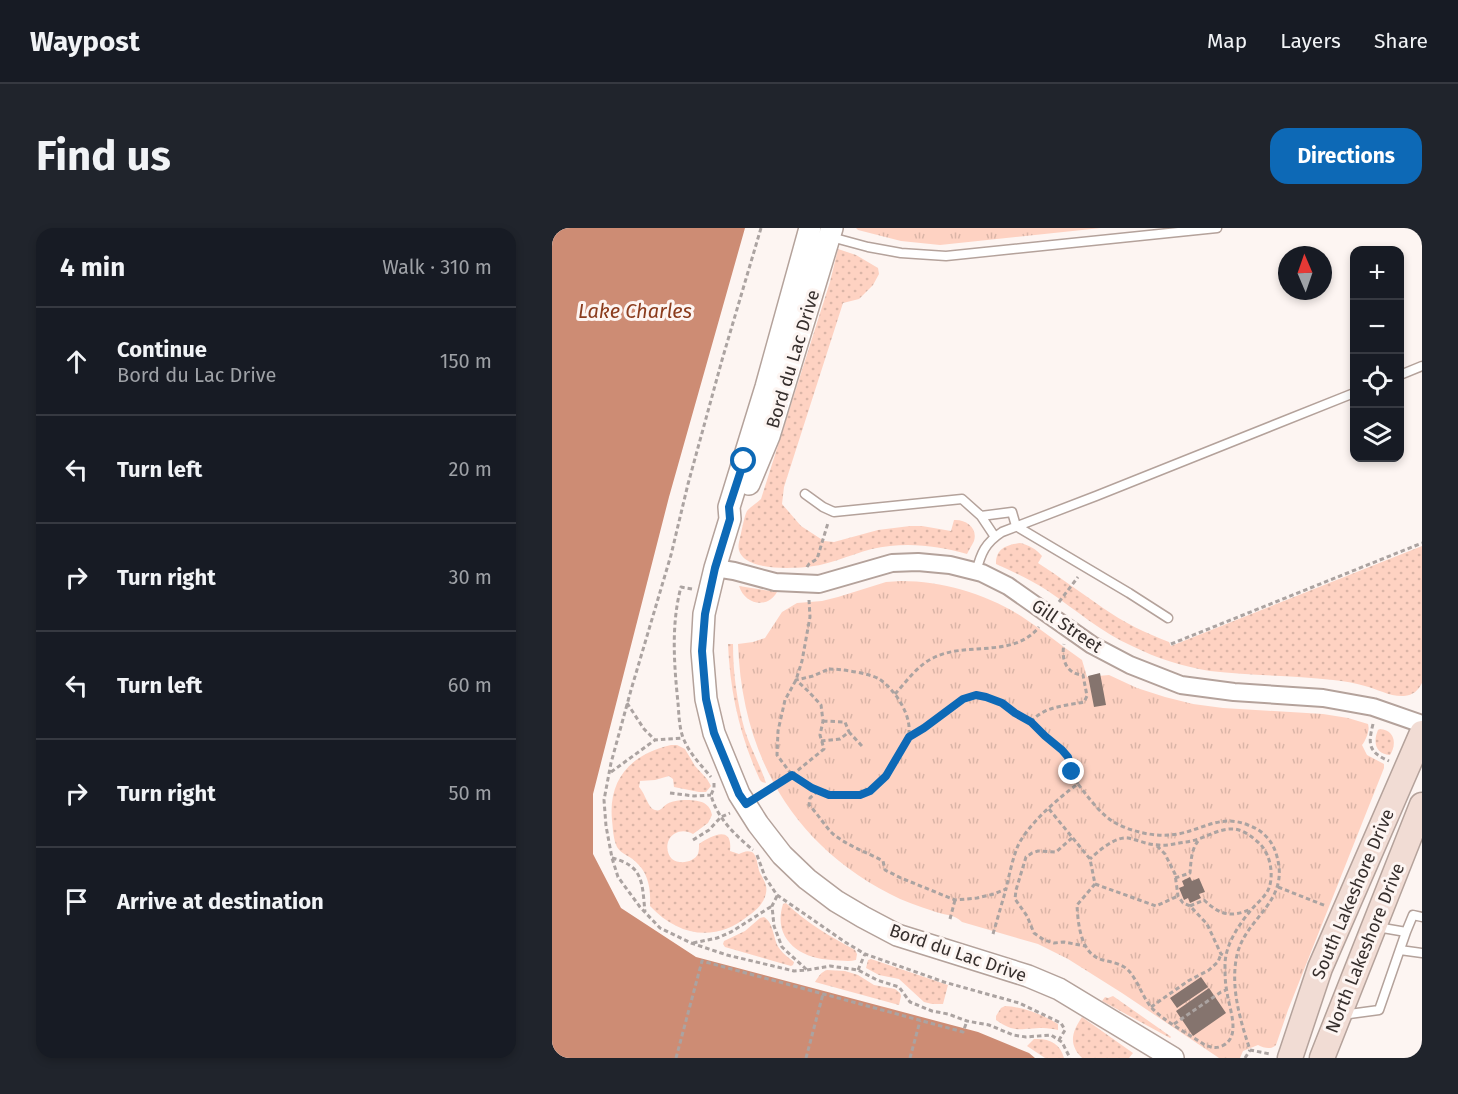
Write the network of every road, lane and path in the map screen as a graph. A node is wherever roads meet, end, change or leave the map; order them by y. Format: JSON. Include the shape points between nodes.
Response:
{"nodes":[{"id":1,"x":761,"y":228,"type":"edge"},
{"id":2,"x":1217,"y":228,"type":"edge"},
{"id":3,"x":809,"y":230,"type":"edge"},
{"id":4,"x":831,"y":232,"type":"edge"},
{"id":5,"x":1422,"y":366,"type":"edge"},
{"id":6,"x":1404,"y":373,"type":"edge"},
{"id":7,"x":1350,"y":395,"type":"edge"},
{"id":8,"x":805,"y":494,"type":"dead end"},
{"id":9,"x":833,"y":511,"type":"junction"},
{"id":10,"x":981,"y":516,"type":"junction"},
{"id":11,"x":730,"y":519,"type":"junction"},
{"id":12,"x":1016,"y":526,"type":"junction"},
{"id":13,"x":995,"y":537,"type":"junction"},
{"id":14,"x":1422,"y":543,"type":"edge"},
{"id":15,"x":1085,"y":567,"type":"junction"},
{"id":16,"x":715,"y":568,"type":"junction"},
{"id":17,"x":806,"y":569,"type":"dead end"},
{"id":18,"x":976,"y":572,"type":"junction"},
{"id":19,"x":809,"y":598,"type":"dead end"},
{"id":20,"x":1059,"y":602,"type":"dead end"},
{"id":21,"x":1168,"y":618,"type":"dead end"},
{"id":22,"x":1041,"y":625,"type":"dead end"},
{"id":23,"x":1065,"y":641,"type":"dead end"},
{"id":24,"x":1170,"y":644,"type":"dead end"},
{"id":25,"x":796,"y":680,"type":"junction"},
{"id":26,"x":896,"y":694,"type":"junction"},
{"id":27,"x":627,"y":703,"type":"junction"},
{"id":28,"x":823,"y":721,"type":"junction"},
{"id":29,"x":1031,"y":722,"type":"junction"},
{"id":30,"x":1374,"y":722,"type":"dead end"},
{"id":31,"x":1422,"y":724,"type":"edge"},
{"id":32,"x":849,"y":732,"type":"junction"},
{"id":33,"x":1422,"y":733,"type":"edge"},
{"id":34,"x":909,"y":737,"type":"junction"},
{"id":35,"x":683,"y":738,"type":"dead end"},
{"id":36,"x":656,"y":740,"type":"junction"},
{"id":37,"x":821,"y":741,"type":"junction"},
{"id":38,"x":862,"y":746,"type":"dead end"},
{"id":39,"x":1393,"y":763,"type":"dead end"},
{"id":40,"x":609,"y":773,"type":"junction"},
{"id":41,"x":792,"y":775,"type":"junction"},
{"id":42,"x":1078,"y":784,"type":"junction"},
{"id":43,"x":818,"y":791,"type":"junction"},
{"id":44,"x":670,"y":793,"type":"dead end"},
{"id":45,"x":711,"y":795,"type":"dead end"},
{"id":46,"x":746,"y":804,"type":"junction"},
{"id":47,"x":1422,"y":804,"type":"edge"},
{"id":48,"x":1049,"y":808,"type":"junction"},
{"id":49,"x":1073,"y":838,"type":"junction"},
{"id":50,"x":1199,"y":839,"type":"junction"},
{"id":51,"x":693,"y":840,"type":"dead end"},
{"id":52,"x":1157,"y":846,"type":"junction"},
{"id":53,"x":612,"y":858,"type":"junction"},
{"id":54,"x":1090,"y":859,"type":"junction"},
{"id":55,"x":1175,"y":878,"type":"junction"},
{"id":56,"x":1095,"y":884,"type":"junction"},
{"id":57,"x":1278,"y":887,"type":"junction"},
{"id":58,"x":1006,"y":889,"type":"junction"},
{"id":59,"x":777,"y":895,"type":"dead end"},
{"id":60,"x":1178,"y":896,"type":"junction"},
{"id":61,"x":955,"y":900,"type":"junction"},
{"id":62,"x":772,"y":906,"type":"junction"},
{"id":63,"x":1190,"y":906,"type":"junction"},
{"id":64,"x":1252,"y":909,"type":"junction"},
{"id":65,"x":1333,"y":909,"type":"dead end"},
{"id":66,"x":645,"y":913,"type":"junction"},
{"id":67,"x":1422,"y":917,"type":"edge"},
{"id":68,"x":950,"y":919,"type":"dead end"},
{"id":69,"x":1374,"y":927,"type":"junction"},
{"id":70,"x":1406,"y":932,"type":"junction"},
{"id":71,"x":993,"y":934,"type":"dead end"},
{"id":72,"x":691,"y":943,"type":"junction"},
{"id":73,"x":1085,"y":946,"type":"junction"},
{"id":74,"x":1400,"y":950,"type":"junction"},
{"id":75,"x":1422,"y":953,"type":"edge"},
{"id":76,"x":865,"y":954,"type":"dead end"},
{"id":77,"x":1223,"y":955,"type":"junction"},
{"id":78,"x":807,"y":970,"type":"junction"},
{"id":79,"x":858,"y":970,"type":"junction"},
{"id":80,"x":1226,"y":990,"type":"junction"},
{"id":81,"x":824,"y":994,"type":"junction"},
{"id":82,"x":1151,"y":1007,"type":"junction"},
{"id":83,"x":1339,"y":1015,"type":"junction"},
{"id":84,"x":920,"y":1021,"type":"junction"},
{"id":85,"x":967,"y":1021,"type":"junction"},
{"id":86,"x":1174,"y":1024,"type":"junction"},
{"id":87,"x":1065,"y":1030,"type":"dead end"},
{"id":88,"x":1059,"y":1040,"type":"junction"},
{"id":89,"x":1250,"y":1050,"type":"junction"},
{"id":90,"x":1283,"y":1057,"type":"edge"},
{"id":91,"x":676,"y":1058,"type":"edge"},
{"id":92,"x":806,"y":1058,"type":"edge"},
{"id":93,"x":910,"y":1058,"type":"edge"},
{"id":94,"x":1070,"y":1058,"type":"edge"},
{"id":95,"x":1173,"y":1058,"type":"edge"},
{"id":96,"x":1245,"y":1058,"type":"edge"},
{"id":97,"x":1322,"y":1058,"type":"edge"}],
"edges":[{"from":1,"to":27,"type":"path"},
{"from":2,"to":4,"type":"lane","via":[[946,256],[868,247]]},
{"from":3,"to":4,"type":"lane"},
{"from":3,"to":11,"type":"street","name":"Bord du Lac Drive","via":[[729,507]]},
{"from":4,"to":11,"type":"street","name":"Bord du Lac Drive","via":[[769,436],[738,510]]},
{"from":5,"to":6,"type":"lane"},
{"from":7,"to":12,"type":"lane"},
{"from":8,"to":9,"type":"lane"},
{"from":9,"to":10,"type":"lane","via":[[962,499]]},
{"from":9,"to":17,"type":"path","via":[[816,559]]},
{"from":10,"to":12,"type":"lane","via":[[1011,512]]},
{"from":10,"to":13,"type":"lane"},
{"from":11,"to":16,"type":"street","name":"Bord du Lac Drive"},
{"from":12,"to":13,"type":"lane"},
{"from":12,"to":15,"type":"lane"},
{"from":13,"to":18,"type":"lane","via":[[982,551]]},
{"from":14,"to":24,"type":"path"},
{"from":15,"to":20,"type":"path"},
{"from":15,"to":21,"type":"lane"},
{"from":16,"to":18,"type":"street","name":"Gill Street","via":[[775,582],[819,584],[892,563],[950,565]]},
{"from":16,"to":46,"type":"street","name":"Bord du Lac Drive","via":[[702,651],[706,699],[714,733]]},
{"from":18,"to":31,"type":"street","name":"Gill Street","via":[[1008,586],[1092,645],[1181,685],[1323,698],[1373,707]]},
{"from":19,"to":25,"type":"path","via":[[810,617]]},
{"from":22,"to":26,"type":"path","via":[[1023,641],[1001,648],[952,650],[931,658]]},
{"from":23,"to":29,"type":"path","via":[[1062,651],[1066,665],[1070,671],[1083,675],[1087,696],[1084,702],[1041,713]]},
{"from":25,"to":26,"type":"path","via":[[829,669],[842,669],[878,678]]},
{"from":25,"to":28,"type":"path","via":[[821,705]]},
{"from":25,"to":41,"type":"path","via":[[785,700],[778,731],[777,755]]},
{"from":26,"to":34,"type":"path","via":[[908,718]]},
{"from":27,"to":36,"type":"path"},
{"from":27,"to":40,"type":"path"},
{"from":28,"to":32,"type":"path","via":[[845,722]]},
{"from":28,"to":37,"type":"path"},
{"from":29,"to":34,"type":"path","via":[[1002,703],[976,695],[963,699]]},
{"from":29,"to":42,"type":"path","via":[[1068,757]]},
{"from":30,"to":39,"type":"path","via":[[1372,750]]},
{"from":32,"to":37,"type":"path","via":[[840,739]]},
{"from":32,"to":38,"type":"path"},
{"from":33,"to":90,"type":"main road","name":"South Lakeshore Drive"},
{"from":34,"to":43,"type":"path","via":[[886,776],[870,791],[845,796]]},
{"from":35,"to":36,"type":"path"},
{"from":36,"to":40,"type":"path"},
{"from":37,"to":41,"type":"path","via":[[824,750]]},
{"from":40,"to":53,"type":"path","via":[[604,800]]},
{"from":41,"to":43,"type":"path"},
{"from":41,"to":46,"type":"path"},
{"from":42,"to":48,"type":"path"},
{"from":42,"to":57,"type":"path","via":[[1112,821],[1150,834],[1176,835],[1229,820],[1256,828],[1276,850]]},
{"from":43,"to":61,"type":"path","via":[[810,798],[810,805],[833,834],[883,861],[885,870]]},
{"from":44,"to":45,"type":"path"},
{"from":46,"to":51,"type":"path","via":[[721,817],[710,830]]},
{"from":46,"to":95,"type":"street","name":"Bord du Lac Drive","via":[[782,855],[836,902],[897,935],[1018,972],[1059,989]]},
{"from":47,"to":69,"type":"main road","name":"North Lakeshore Drive"},
{"from":48,"to":49,"type":"path"},
{"from":48,"to":58,"type":"path","via":[[1018,846]]},
{"from":49,"to":54,"type":"path"},
{"from":49,"to":73,"type":"path","via":[[1056,852],[1038,851],[1026,857],[1015,899],[1034,933],[1044,940]]},
{"from":50,"to":52,"type":"path"},
{"from":50,"to":55,"type":"path","via":[[1190,873]]},
{"from":50,"to":64,"type":"path","via":[[1234,829],[1260,843],[1271,872],[1269,887]]},
{"from":52,"to":54,"type":"path","via":[[1125,837],[1104,846]]},
{"from":52,"to":55,"type":"path","via":[[1165,854]]},
{"from":53,"to":66,"type":"path","via":[[618,877]]},
{"from":53,"to":66,"type":"path","via":[[631,865],[638,873]]},
{"from":54,"to":56,"type":"path"},
{"from":55,"to":60,"type":"path"},
{"from":56,"to":60,"type":"path","via":[[1156,906]]},
{"from":56,"to":73,"type":"path","via":[[1077,905]]},
{"from":57,"to":65,"type":"path"},
{"from":57,"to":89,"type":"path","via":[[1237,954],[1234,982]]},
{"from":58,"to":61,"type":"path"},
{"from":58,"to":71,"type":"path"},
{"from":59,"to":62,"type":"path"},
{"from":60,"to":63,"type":"path"},
{"from":61,"to":68,"type":"path"},
{"from":62,"to":72,"type":"path","via":[[731,932]]},
{"from":62,"to":78,"type":"path","via":[[782,947]]},
{"from":63,"to":64,"type":"path","via":[[1204,900],[1221,913]]},
{"from":63,"to":77,"type":"path","via":[[1207,924]]},
{"from":64,"to":77,"type":"path"},
{"from":66,"to":72,"type":"path","via":[[660,928]]},
{"from":67,"to":70,"type":"lane","via":[[1413,915]]},
{"from":69,"to":70,"type":"lane"},
{"from":69,"to":83,"type":"main road","name":"North Lakeshore Drive"},
{"from":70,"to":74,"type":"lane"},
{"from":72,"to":78,"type":"path","via":[[794,971]]},
{"from":73,"to":82,"type":"path","via":[[1092,956],[1128,970]]},
{"from":74,"to":75,"type":"lane"},
{"from":74,"to":83,"type":"lane","via":[[1379,1010]]},
{"from":76,"to":79,"type":"path"},
{"from":77,"to":80,"type":"path"},
{"from":77,"to":82,"type":"path","via":[[1209,970]]},
{"from":78,"to":79,"type":"path","via":[[830,966]]},
{"from":79,"to":85,"type":"path","via":[[899,987],[910,1002]]},
{"from":80,"to":86,"type":"path"},
{"from":80,"to":86,"type":"path","via":[[1233,1032],[1226,1044],[1212,1048]]},
{"from":81,"to":84,"type":"path"},
{"from":81,"to":91,"type":"path","via":[[702,961]]},
{"from":81,"to":92,"type":"path"},
{"from":82,"to":86,"type":"path"},
{"from":83,"to":97,"type":"main road","name":"North Lakeshore Drive"},
{"from":84,"to":85,"type":"path","via":[[963,1032]]},
{"from":84,"to":93,"type":"path"},
{"from":85,"to":88,"type":"path","via":[[1013,1035],[1051,1035]]},
{"from":87,"to":88,"type":"path"},
{"from":88,"to":94,"type":"path"},
{"from":89,"to":90,"type":"path"},
{"from":89,"to":96,"type":"path"}]}
